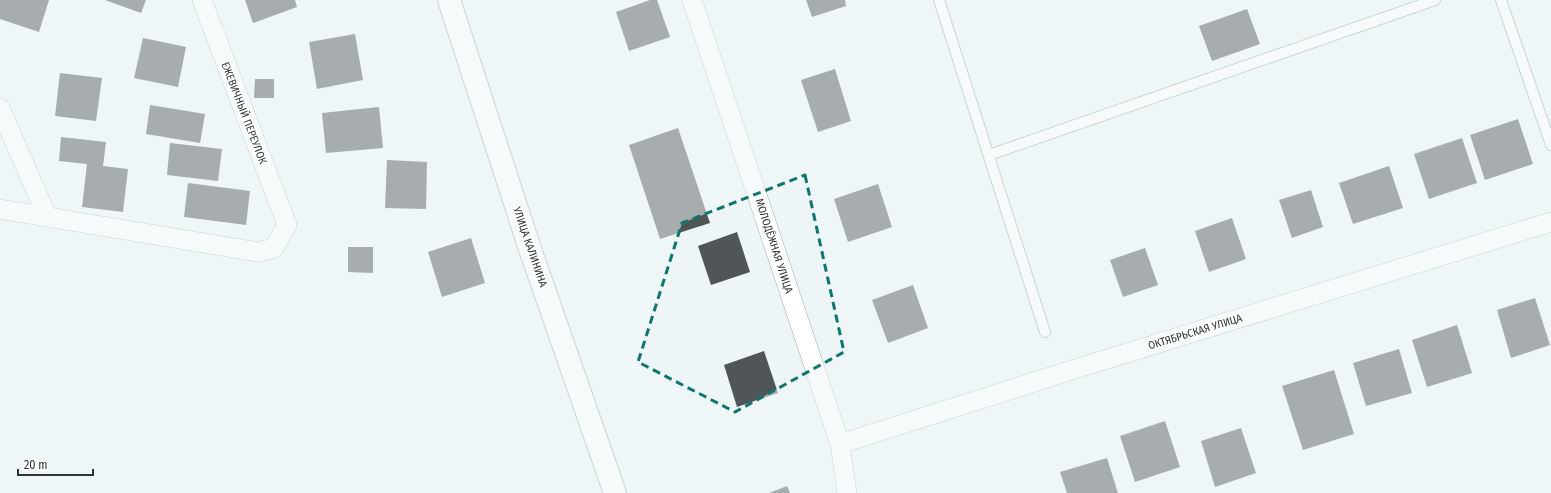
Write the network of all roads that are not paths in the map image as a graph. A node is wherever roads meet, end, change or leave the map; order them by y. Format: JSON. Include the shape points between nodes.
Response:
{"nodes":[{"id":1,"x":202,"y":0,"type":"edge"},
{"id":2,"x":448,"y":0,"type":"edge"},
{"id":3,"x":692,"y":0,"type":"edge"},
{"id":4,"x":939,"y":0,"type":"edge"},
{"id":5,"x":1435,"y":0,"type":"edge"},
{"id":6,"x":1501,"y":0,"type":"edge"},
{"id":7,"x":0,"y":108,"type":"edge"},
{"id":8,"x":1551,"y":145,"type":"edge"},
{"id":9,"x":989,"y":156,"type":"junction"},
{"id":10,"x":0,"y":209,"type":"edge"},
{"id":11,"x":47,"y":216,"type":"junction"},
{"id":12,"x":1551,"y":222,"type":"edge"},
{"id":13,"x":1045,"y":332,"type":"dead end"},
{"id":14,"x":840,"y":444,"type":"junction"},
{"id":15,"x":615,"y":493,"type":"edge"},
{"id":16,"x":847,"y":493,"type":"edge"}],
"edges":[{"from":1,"to":11,"type":"street","name":"ЕЖЕВИЧНЫЙ ПЕРЕУЛОК","via":[[287,225],[274,248],[258,252]]},
{"from":2,"to":15,"type":"street","name":"УЛИЦА КАЛИНИНА","via":[[530,249]]},
{"from":3,"to":14,"type":"street","name":"МОЛОДЁЖНАЯ УЛИЦА"},
{"from":4,"to":9,"type":"lane"},
{"from":5,"to":9,"type":"lane"},
{"from":6,"to":8,"type":"lane"},
{"from":7,"to":11,"type":"street"},
{"from":9,"to":13,"type":"lane"},
{"from":10,"to":11,"type":"street"},
{"from":12,"to":14,"type":"street","name":"ОКТЯБРЬСКАЯ УЛИЦА"},
{"from":14,"to":16,"type":"street","name":"МОЛОДЁЖНАЯ УЛИЦА"}]}
